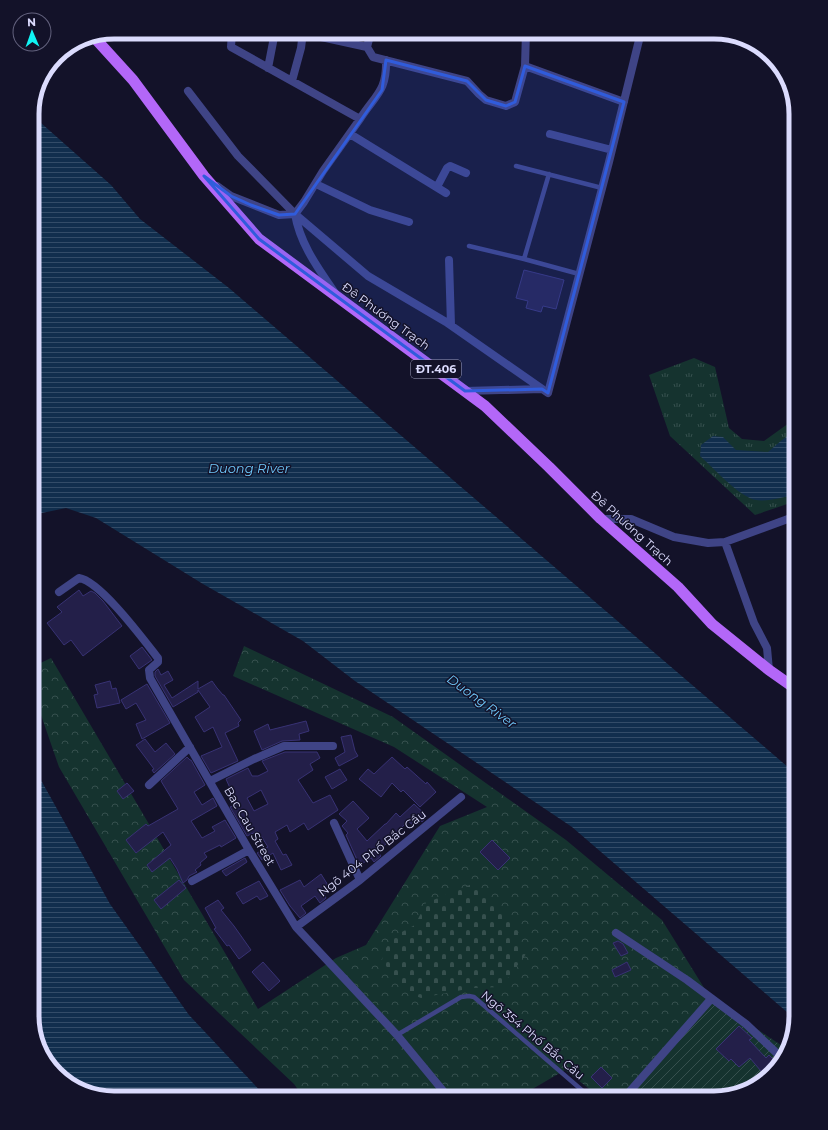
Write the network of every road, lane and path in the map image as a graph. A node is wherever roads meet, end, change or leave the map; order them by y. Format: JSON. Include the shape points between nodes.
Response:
{"nodes":[{"id":1,"x":232,"y":39,"type":"edge"},
{"id":2,"x":274,"y":39,"type":"edge"},
{"id":3,"x":303,"y":39,"type":"edge"},
{"id":4,"x":333,"y":39,"type":"edge"},
{"id":5,"x":369,"y":39,"type":"edge"},
{"id":6,"x":526,"y":39,"type":"edge"},
{"id":7,"x":639,"y":39,"type":"edge"},
{"id":8,"x":97,"y":41,"type":"edge"},
{"id":9,"x":367,"y":47,"type":"junction"},
{"id":10,"x":386,"y":60,"type":"junction"},
{"id":11,"x":525,"y":66,"type":"junction"},
{"id":12,"x":268,"y":68,"type":"junction"},
{"id":13,"x":292,"y":81,"type":"junction"},
{"id":14,"x":188,"y":90,"type":"dead end"},
{"id":15,"x":624,"y":102,"type":"junction"},
{"id":16,"x":360,"y":119,"type":"junction"},
{"id":17,"x":350,"y":134,"type":"junction"},
{"id":18,"x":550,"y":134,"type":"dead end"},
{"id":19,"x":612,"y":150,"type":"junction"},
{"id":20,"x":516,"y":166,"type":"dead end"},
{"id":21,"x":466,"y":173,"type":"dead end"},
{"id":22,"x":549,"y":174,"type":"junction"},
{"id":23,"x":204,"y":176,"type":"junction"},
{"id":24,"x":316,"y":184,"type":"junction"},
{"id":25,"x":436,"y":188,"type":"junction"},
{"id":26,"x":602,"y":188,"type":"junction"},
{"id":27,"x":446,"y":193,"type":"dead end"},
{"id":28,"x":295,"y":214,"type":"junction"},
{"id":29,"x":409,"y":222,"type":"dead end"},
{"id":30,"x":469,"y":246,"type":"dead end"},
{"id":31,"x":524,"y":259,"type":"junction"},
{"id":32,"x":448,"y":260,"type":"dead end"},
{"id":33,"x":579,"y":274,"type":"junction"},
{"id":34,"x":339,"y":298,"type":"junction"},
{"id":35,"x":451,"y":325,"type":"junction"},
{"id":36,"x":542,"y":389,"type":"junction"},
{"id":37,"x":465,"y":391,"type":"junction"},
{"id":38,"x":601,"y":519,"type":"junction"},
{"id":39,"x":789,"y":519,"type":"edge"},
{"id":40,"x":725,"y":542,"type":"junction"},
{"id":41,"x":59,"y":592,"type":"dead end"},
{"id":42,"x":769,"y":670,"type":"junction"},
{"id":43,"x":789,"y":684,"type":"edge"},
{"id":44,"x":333,"y":746,"type":"dead end"},
{"id":45,"x":190,"y":747,"type":"junction"},
{"id":46,"x":210,"y":781,"type":"junction"},
{"id":47,"x":149,"y":784,"type":"dead end"},
{"id":48,"x":461,"y":797,"type":"dead end"},
{"id":49,"x":334,"y":823,"type":"dead end"},
{"id":50,"x":249,"y":850,"type":"junction"},
{"id":51,"x":360,"y":880,"type":"junction"},
{"id":52,"x":192,"y":881,"type":"dead end"},
{"id":53,"x":296,"y":927,"type":"junction"},
{"id":54,"x":616,"y":933,"type":"dead end"},
{"id":55,"x":711,"y":999,"type":"junction"},
{"id":56,"x":397,"y":1035,"type":"junction"},
{"id":57,"x":779,"y":1055,"type":"edge"},
{"id":58,"x":443,"y":1091,"type":"edge"},
{"id":59,"x":583,"y":1091,"type":"edge"},
{"id":60,"x":630,"y":1091,"type":"edge"}],
"edges":[{"from":1,"to":12,"type":"street","via":[[232,47]]},
{"from":2,"to":12,"type":"street"},
{"from":3,"to":13,"type":"street"},
{"from":4,"to":9,"type":"street"},
{"from":5,"to":9,"type":"street"},
{"from":6,"to":11,"type":"street"},
{"from":7,"to":15,"type":"street"},
{"from":8,"to":23,"type":"main road","name":"Đê Phương Trạch","number":"ĐT.406","via":[[133,80]]},
{"from":9,"to":10,"type":"street","via":[[373,57]]},
{"from":10,"to":11,"type":"street","via":[[467,81],[486,100],[506,106],[515,102]]},
{"from":10,"to":16,"type":"street","via":[[387,73],[382,90]]},
{"from":11,"to":15,"type":"street"},
{"from":12,"to":13,"type":"street"},
{"from":13,"to":16,"type":"street"},
{"from":14,"to":28,"type":"street","via":[[238,156]]},
{"from":15,"to":19,"type":"street"},
{"from":16,"to":17,"type":"street"},
{"from":17,"to":24,"type":"street"},
{"from":17,"to":25,"type":"street"},
{"from":18,"to":19,"type":"street"},
{"from":19,"to":26,"type":"street"},
{"from":20,"to":22,"type":"lane"},
{"from":21,"to":25,"type":"street","via":[[450,166]]},
{"from":22,"to":26,"type":"lane"},
{"from":22,"to":31,"type":"lane"},
{"from":23,"to":28,"type":"street","via":[[231,196],[251,205],[279,215]]},
{"from":23,"to":34,"type":"main road","name":"Đê Phương Trạch","number":"ĐT.406","via":[[260,240]]},
{"from":24,"to":28,"type":"street"},
{"from":24,"to":29,"type":"street","via":[[370,210]]},
{"from":25,"to":27,"type":"street"},
{"from":26,"to":33,"type":"street"},
{"from":28,"to":34,"type":"street","via":[[297,227],[312,260]]},
{"from":28,"to":35,"type":"street","via":[[368,276]]},
{"from":30,"to":31,"type":"lane"},
{"from":31,"to":33,"type":"lane"},
{"from":32,"to":35,"type":"street"},
{"from":33,"to":36,"type":"street","via":[[548,393]]},
{"from":34,"to":37,"type":"main road","name":"Đê Phương Trạch","number":"ĐT.406"},
{"from":35,"to":36,"type":"street"},
{"from":36,"to":37,"type":"street"},
{"from":37,"to":38,"type":"main road","name":"Đê Phương Trạch","number":"ĐT.406","via":[[485,406]]},
{"from":38,"to":40,"type":"street","via":[[631,519],[674,537],[708,543]]},
{"from":38,"to":42,"type":"main road","name":"Đê Phương Trạch","number":"ĐT.406","via":[[678,587],[712,624]]},
{"from":39,"to":40,"type":"street"},
{"from":40,"to":42,"type":"street","via":[[754,623],[767,648]]},
{"from":41,"to":45,"type":"street","name":"Bac Cau Street","via":[[79,578],[107,596],[158,658],[158,662],[149,670],[149,675]]},
{"from":42,"to":43,"type":"main road","name":"Đê Phương Trạch","number":"ĐT.406"},
{"from":44,"to":46,"type":"street","via":[[284,746]]},
{"from":45,"to":46,"type":"street","name":"Bac Cau Street"},
{"from":45,"to":47,"type":"street"},
{"from":46,"to":50,"type":"street","name":"Bac Cau Street"},
{"from":48,"to":51,"type":"street","name":"Ngõ 404 Phố Bắc Cầu"},
{"from":49,"to":51,"type":"street"},
{"from":50,"to":52,"type":"street"},
{"from":50,"to":53,"type":"street","name":"Bac Cau Street"},
{"from":51,"to":53,"type":"street","name":"Ngõ 404 Phố Bắc Cầu"},
{"from":53,"to":56,"type":"street","name":"Bac Cau Street"},
{"from":54,"to":55,"type":"street"},
{"from":55,"to":57,"type":"street","via":[[746,1024]]},
{"from":55,"to":60,"type":"street"},
{"from":56,"to":58,"type":"street","name":"Bac Cau Street"},
{"from":56,"to":59,"type":"lane","name":"Ngõ 354 Phố Bắc Cầu","via":[[461,997],[474,997]]}]}
